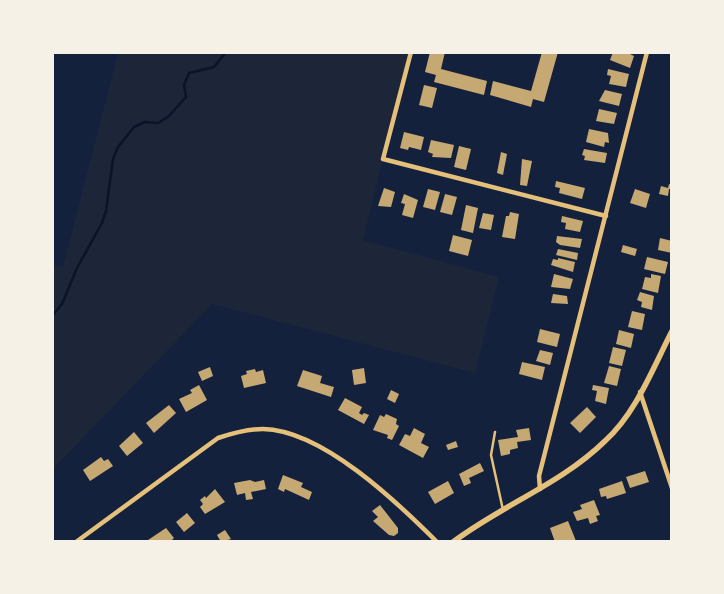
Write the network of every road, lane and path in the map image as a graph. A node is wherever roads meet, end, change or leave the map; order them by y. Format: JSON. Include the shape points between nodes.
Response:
{"nodes":[{"id":1,"x":411,"y":52,"type":"edge"},
{"id":2,"x":648,"y":52,"type":"edge"},
{"id":3,"x":606,"y":216,"type":"junction"},
{"id":4,"x":672,"y":331,"type":"edge"},
{"id":5,"x":640,"y":392,"type":"junction"},
{"id":6,"x":495,"y":432,"type":"dead end"},
{"id":7,"x":672,"y":488,"type":"edge"},
{"id":8,"x":540,"y":489,"type":"junction"},
{"id":9,"x":503,"y":511,"type":"junction"},
{"id":10,"x":76,"y":542,"type":"edge"},
{"id":11,"x":437,"y":542,"type":"edge"},
{"id":12,"x":453,"y":542,"type":"edge"}],
"edges":[{"from":1,"to":3,"type":"street","via":[[383,159]]},
{"from":2,"to":3,"type":"street"},
{"from":3,"to":8,"type":"street","via":[[539,476]]},
{"from":4,"to":5,"type":"street"},
{"from":5,"to":7,"type":"street"},
{"from":5,"to":8,"type":"street","via":[[606,441]]},
{"from":6,"to":9,"type":"lane","via":[[491,455]]},
{"from":8,"to":9,"type":"street"},
{"from":9,"to":12,"type":"street"},
{"from":10,"to":11,"type":"street","via":[[218,438],[264,429],[285,433],[338,459],[394,499]]}]}
